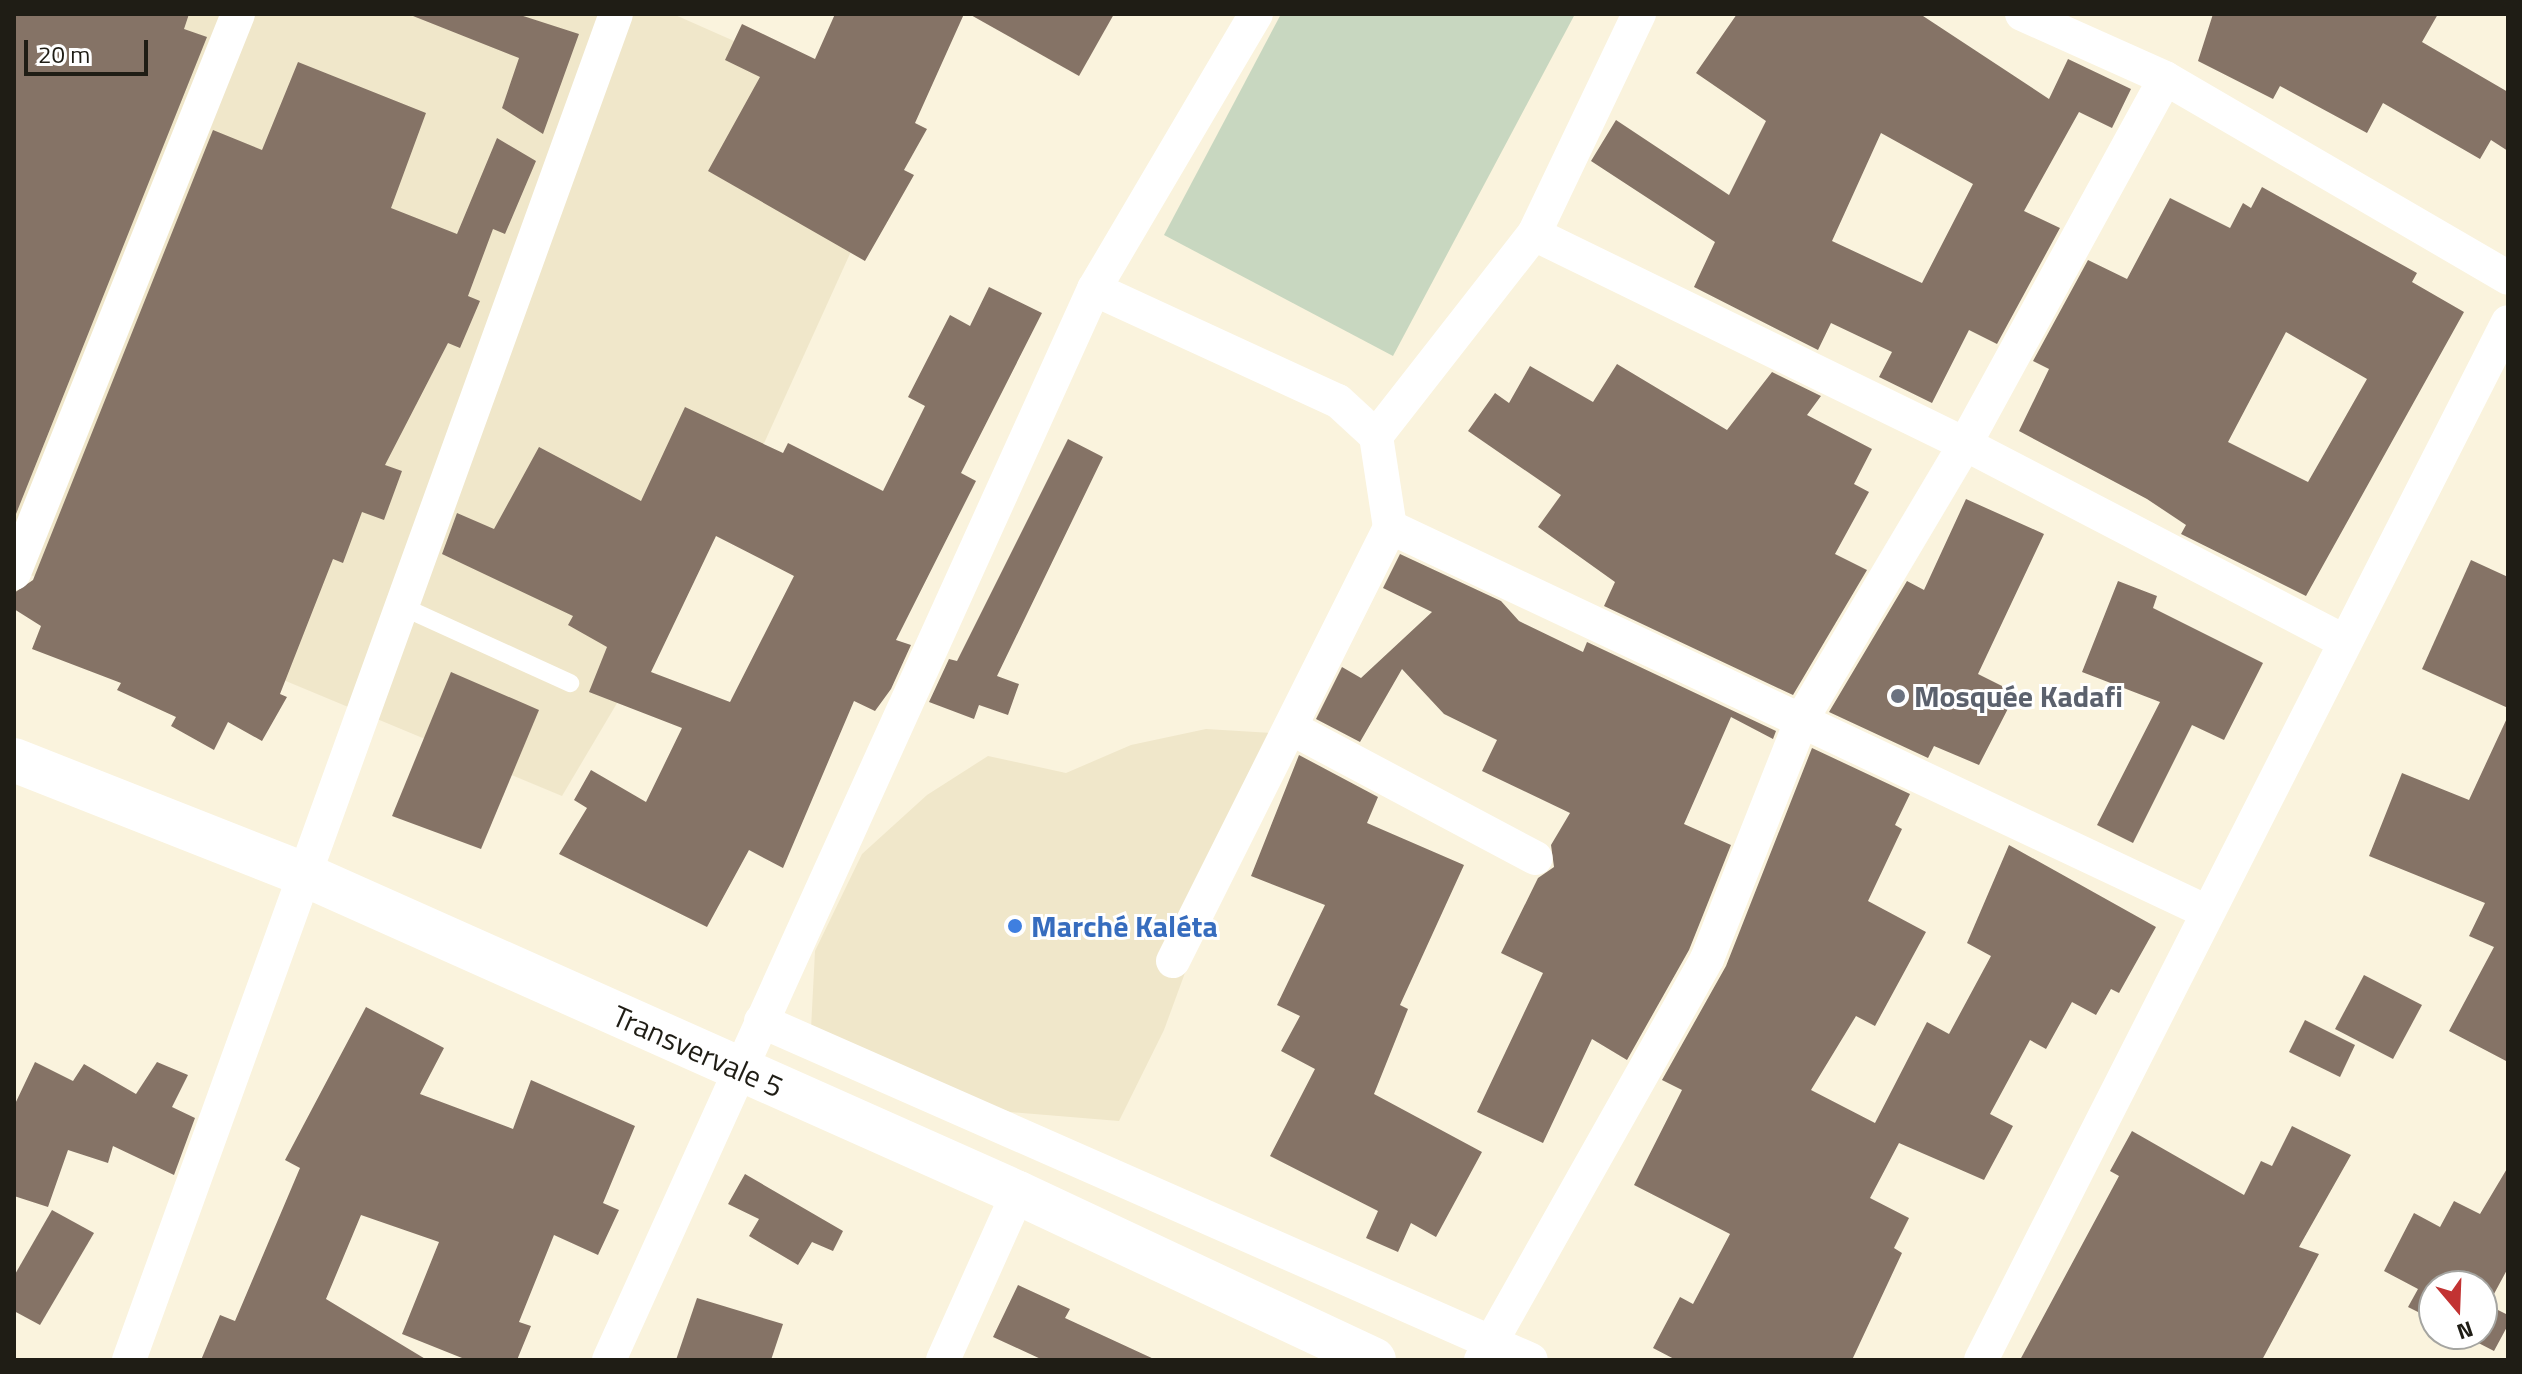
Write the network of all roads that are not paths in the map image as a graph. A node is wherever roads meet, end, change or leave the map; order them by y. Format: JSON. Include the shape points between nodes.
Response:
{"nodes":[{"id":1,"x":238,"y":14,"type":"edge"},
{"id":2,"x":616,"y":14,"type":"edge"},
{"id":3,"x":1256,"y":14,"type":"edge"},
{"id":4,"x":1639,"y":14,"type":"edge"},
{"id":5,"x":2022,"y":14,"type":"edge"},
{"id":6,"x":2165,"y":78,"type":"junction"},
{"id":7,"x":1534,"y":234,"type":"junction"},
{"id":8,"x":2508,"y":278,"type":"edge"},
{"id":9,"x":1094,"y":289,"type":"junction"},
{"id":10,"x":2508,"y":322,"type":"edge"},
{"id":11,"x":1376,"y":436,"type":"junction"},
{"id":12,"x":1965,"y":444,"type":"junction"},
{"id":13,"x":1390,"y":527,"type":"junction"},
{"id":14,"x":14,"y":573,"type":"edge"},
{"id":15,"x":401,"y":606,"type":"junction"},
{"id":16,"x":2345,"y":642,"type":"junction"},
{"id":17,"x":570,"y":683,"type":"dead end"},
{"id":18,"x":1803,"y":717,"type":"junction"},
{"id":19,"x":1291,"y":728,"type":"junction"},
{"id":20,"x":14,"y":760,"type":"edge"},
{"id":21,"x":1536,"y":858,"type":"dead end"},
{"id":22,"x":303,"y":874,"type":"junction"},
{"id":23,"x":2207,"y":912,"type":"junction"},
{"id":24,"x":1173,"y":961,"type":"dead end"},
{"id":25,"x":761,"y":1021,"type":"junction"},
{"id":26,"x":740,"y":1070,"type":"junction"},
{"id":27,"x":1018,"y":1193,"type":"junction"},
{"id":28,"x":1486,"y":1351,"type":"edge"},
{"id":29,"x":129,"y":1360,"type":"edge"},
{"id":30,"x":609,"y":1360,"type":"edge"},
{"id":31,"x":943,"y":1360,"type":"edge"},
{"id":32,"x":1374,"y":1360,"type":"edge"},
{"id":33,"x":1531,"y":1360,"type":"edge"},
{"id":34,"x":1981,"y":1360,"type":"edge"}],
"edges":[{"from":1,"to":14,"type":"street"},
{"from":2,"to":15,"type":"street"},
{"from":3,"to":9,"type":"street"},
{"from":4,"to":7,"type":"street"},
{"from":5,"to":6,"type":"street"},
{"from":6,"to":8,"type":"street"},
{"from":6,"to":12,"type":"street"},
{"from":7,"to":11,"type":"street"},
{"from":7,"to":12,"type":"street"},
{"from":9,"to":11,"type":"street","via":[[1338,401]]},
{"from":9,"to":25,"type":"street"},
{"from":10,"to":16,"type":"street"},
{"from":11,"to":13,"type":"street"},
{"from":12,"to":16,"type":"street"},
{"from":12,"to":18,"type":"street"},
{"from":13,"to":18,"type":"street"},
{"from":13,"to":19,"type":"street"},
{"from":15,"to":17,"type":"lane"},
{"from":15,"to":22,"type":"street"},
{"from":16,"to":23,"type":"street"},
{"from":18,"to":23,"type":"street"},
{"from":18,"to":28,"type":"street","via":[[1707,959]]},
{"from":19,"to":21,"type":"street"},
{"from":19,"to":24,"type":"street"},
{"from":20,"to":22,"type":"main road","name":"Transvervale 5"},
{"from":22,"to":26,"type":"main road","name":"Transvervale 5"},
{"from":22,"to":29,"type":"street"},
{"from":23,"to":34,"type":"street"},
{"from":25,"to":26,"type":"street"},
{"from":25,"to":28,"type":"street"},
{"from":26,"to":27,"type":"main road","name":"Transvervale 5"},
{"from":26,"to":30,"type":"street"},
{"from":27,"to":31,"type":"street"},
{"from":27,"to":32,"type":"main road","name":"Transvervale 5"},
{"from":28,"to":33,"type":"street"}]}
